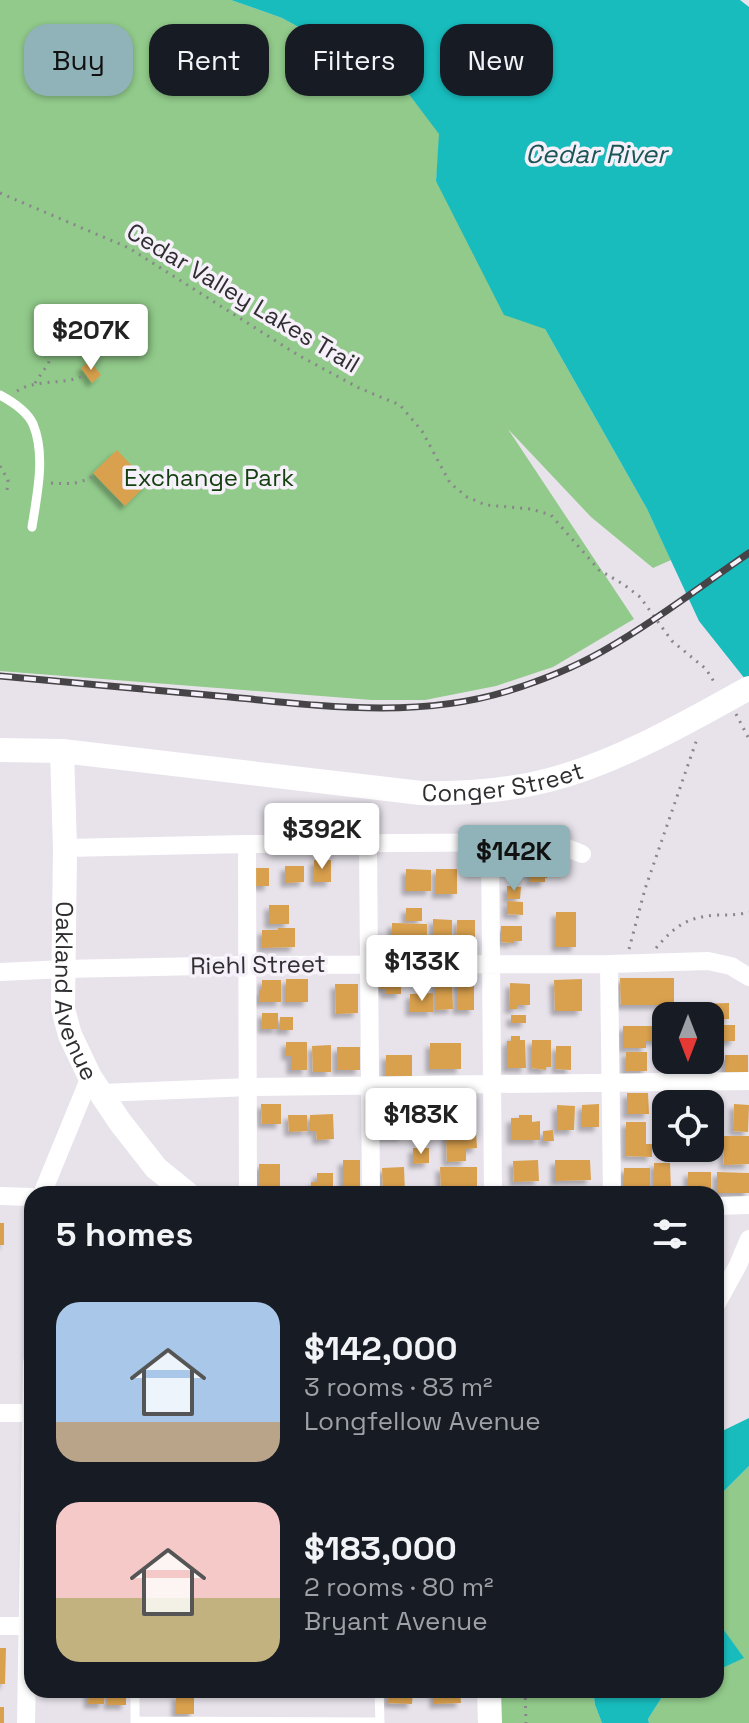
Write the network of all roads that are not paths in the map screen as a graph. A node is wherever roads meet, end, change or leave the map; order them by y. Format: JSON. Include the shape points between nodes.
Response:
{"nodes":[{"id":1,"x":0,"y":395,"type":"edge"},
{"id":2,"x":32,"y":527,"type":"dead end"},
{"id":3,"x":749,"y":688,"type":"edge"},
{"id":4,"x":0,"y":750,"type":"edge"},
{"id":5,"x":62,"y":751,"type":"junction"},
{"id":6,"x":490,"y":843,"type":"junction"},
{"id":7,"x":247,"y":844,"type":"junction"},
{"id":8,"x":368,"y":844,"type":"junction"},
{"id":9,"x":65,"y":848,"type":"junction"},
{"id":10,"x":582,"y":854,"type":"dead end"},
{"id":11,"x":490,"y":963,"type":"junction"},
{"id":12,"x":626,"y":963,"type":"junction"},
{"id":13,"x":368,"y":964,"type":"junction"},
{"id":14,"x":248,"y":965,"type":"junction"},
{"id":15,"x":64,"y":969,"type":"junction"},
{"id":16,"x":0,"y":972,"type":"edge"},
{"id":17,"x":749,"y":977,"type":"edge"},
{"id":18,"x":749,"y":1081,"type":"edge"},
{"id":19,"x":612,"y":1082,"type":"junction"},
{"id":20,"x":96,"y":1085,"type":"junction"},
{"id":21,"x":492,"y":1085,"type":"junction"},
{"id":22,"x":369,"y":1086,"type":"junction"},
{"id":23,"x":249,"y":1087,"type":"junction"},
{"id":24,"x":46,"y":1186,"type":"edge"},
{"id":25,"x":178,"y":1186,"type":"edge"},
{"id":26,"x":248,"y":1186,"type":"edge"},
{"id":27,"x":371,"y":1186,"type":"edge"},
{"id":28,"x":493,"y":1186,"type":"edge"},
{"id":29,"x":612,"y":1186,"type":"edge"},
{"id":30,"x":0,"y":1196,"type":"edge"},
{"id":31,"x":24,"y":1197,"type":"edge"},
{"id":32,"x":749,"y":1205,"type":"edge"},
{"id":33,"x":724,"y":1206,"type":"edge"},
{"id":34,"x":749,"y":1239,"type":"edge"},
{"id":35,"x":724,"y":1289,"type":"edge"},
{"id":36,"x":0,"y":1413,"type":"edge"},
{"id":37,"x":24,"y":1413,"type":"edge"},
{"id":38,"x":0,"y":1626,"type":"edge"},
{"id":39,"x":24,"y":1626,"type":"edge"},
{"id":40,"x":27,"y":1698,"type":"edge"},
{"id":41,"x":135,"y":1698,"type":"edge"},
{"id":42,"x":379,"y":1698,"type":"edge"},
{"id":43,"x":489,"y":1698,"type":"edge"},
{"id":44,"x":135,"y":1722,"type":"edge"},
{"id":45,"x":380,"y":1722,"type":"edge"},
{"id":46,"x":26,"y":1723,"type":"edge"},
{"id":47,"x":490,"y":1723,"type":"edge"}],
"edges":[{"from":1,"to":2,"type":"lane","via":[[16,403],[32,423],[39,448]]},
{"from":3,"to":5,"type":"main road","name":"Conger Street","via":[[580,771],[518,787],[464,793],[421,793]]},
{"from":4,"to":5,"type":"main road","name":"Conger Street"},
{"from":5,"to":9,"type":"main road","name":"Oakland Avenue"},
{"from":6,"to":8,"type":"street"},
{"from":6,"to":10,"type":"street","via":[[553,842]]},
{"from":6,"to":11,"type":"street"},
{"from":7,"to":8,"type":"street"},
{"from":7,"to":9,"type":"street"},
{"from":7,"to":14,"type":"street"},
{"from":8,"to":13,"type":"street"},
{"from":9,"to":15,"type":"main road","name":"Oakland Avenue"},
{"from":11,"to":12,"type":"street","name":"Riehl Street"},
{"from":11,"to":13,"type":"street","name":"Riehl Street"},
{"from":11,"to":21,"type":"street"},
{"from":12,"to":17,"type":"street","name":"Riehl Street","via":[[708,961]]},
{"from":12,"to":19,"type":"street"},
{"from":13,"to":14,"type":"street","name":"Riehl Street"},
{"from":13,"to":22,"type":"street"},
{"from":14,"to":15,"type":"street","name":"Riehl Street"},
{"from":14,"to":23,"type":"street"},
{"from":15,"to":16,"type":"street","name":"Riehl Street"},
{"from":15,"to":20,"type":"main road","name":"Oakland Avenue","via":[[63,1009],[70,1035]]},
{"from":18,"to":19,"type":"street"},
{"from":19,"to":21,"type":"street"},
{"from":19,"to":29,"type":"street"},
{"from":20,"to":23,"type":"street"},
{"from":20,"to":24,"type":"street"},
{"from":20,"to":25,"type":"main road","name":"Oakland Avenue","via":[[156,1168]]},
{"from":21,"to":22,"type":"street"},
{"from":21,"to":28,"type":"street"},
{"from":22,"to":23,"type":"street"},
{"from":22,"to":27,"type":"street"},
{"from":23,"to":26,"type":"street"},
{"from":30,"to":31,"type":"street"},
{"from":32,"to":33,"type":"street"},
{"from":34,"to":35,"type":"street"},
{"from":36,"to":37,"type":"street"},
{"from":38,"to":39,"type":"street"},
{"from":40,"to":46,"type":"street"},
{"from":41,"to":44,"type":"lane"},
{"from":42,"to":45,"type":"lane"},
{"from":43,"to":47,"type":"main road"},
{"from":44,"to":45,"type":"lane"}]}
